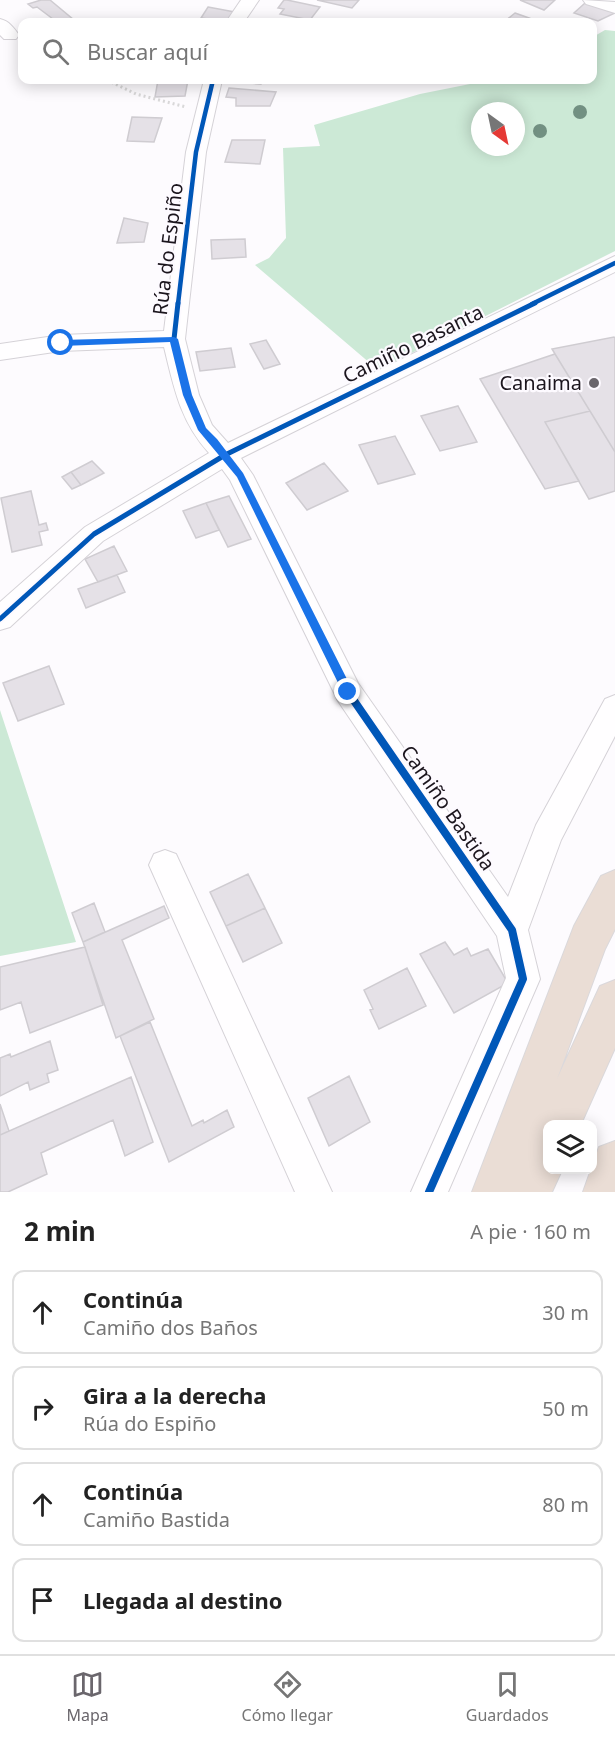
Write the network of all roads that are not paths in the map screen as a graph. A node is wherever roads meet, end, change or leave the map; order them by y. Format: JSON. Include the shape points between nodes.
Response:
{"nodes":[{"id":1,"x":250,"y":0,"type":"edge"},
{"id":2,"x":592,"y":0,"type":"edge"},
{"id":3,"x":615,"y":8,"type":"edge"},
{"id":4,"x":239,"y":18,"type":"edge"},
{"id":5,"x":212,"y":84,"type":"edge"},
{"id":6,"x":615,"y":263,"type":"edge"},
{"id":7,"x":174,"y":339,"type":"junction"},
{"id":8,"x":0,"y":352,"type":"edge"},
{"id":9,"x":225,"y":455,"type":"junction"},
{"id":10,"x":0,"y":619,"type":"edge"},
{"id":11,"x":615,"y":708,"type":"edge"},
{"id":12,"x":165,"y":865,"type":"dead end"},
{"id":13,"x":615,"y":889,"type":"edge"},
{"id":14,"x":512,"y":930,"type":"junction"},
{"id":15,"x":615,"y":1001,"type":"edge"},
{"id":16,"x":561,"y":1120,"type":"edge"},
{"id":17,"x":543,"y":1161,"type":"edge"},
{"id":18,"x":615,"y":1162,"type":"edge"},
{"id":19,"x":314,"y":1192,"type":"edge"},
{"id":20,"x":429,"y":1192,"type":"edge"},
{"id":21,"x":494,"y":1192,"type":"edge"},
{"id":22,"x":529,"y":1192,"type":"edge"},
{"id":23,"x":605,"y":1192,"type":"edge"}],
"edges":[{"from":1,"to":4,"type":"street"},
{"from":2,"to":3,"type":"street"},
{"from":5,"to":7,"type":"street","name":"Rúa do Espiño","via":[[196,152]]},
{"from":6,"to":9,"type":"street","name":"Camiño Basanta"},
{"from":7,"to":8,"type":"street","via":[[61,343]]},
{"from":7,"to":9,"type":"street","name":"Rúa do Espiño","via":[[187,395],[202,430]]},
{"from":9,"to":10,"type":"street","via":[[94,534]]},
{"from":9,"to":14,"type":"street","name":"Camiño Bastida","via":[[240,475],[348,692]]},
{"from":11,"to":14,"type":"street","via":[[547,835]]},
{"from":12,"to":19,"type":"street"},
{"from":13,"to":21,"type":"highway","via":[[588,940]]},
{"from":14,"to":20,"type":"street","name":"Camiño Bastida","via":[[524,979]]},
{"from":15,"to":16,"type":"highway"},
{"from":17,"to":22,"type":"highway"},
{"from":18,"to":23,"type":"highway"}]}
